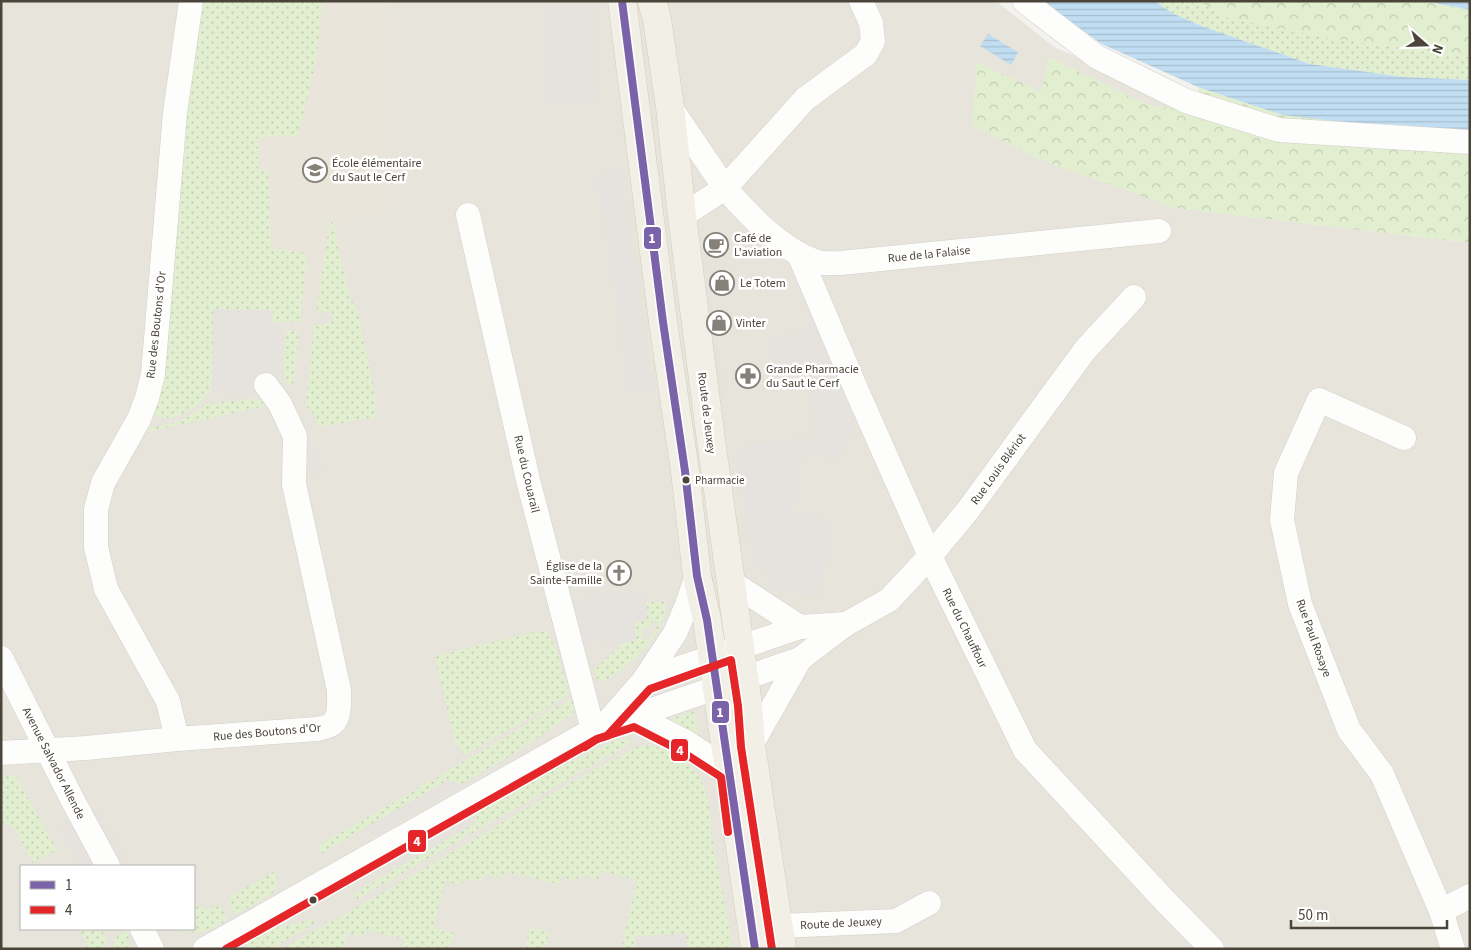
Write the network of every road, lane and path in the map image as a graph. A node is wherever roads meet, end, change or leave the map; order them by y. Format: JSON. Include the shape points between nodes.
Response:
{"nodes":[{"id":1,"x":191,"y":1,"type":"edge"},
{"id":2,"x":861,"y":1,"type":"edge"},
{"id":3,"x":1024,"y":1,"type":"edge"},
{"id":4,"x":626,"y":7,"type":"edge"},
{"id":5,"x":656,"y":7,"type":"edge"},
{"id":6,"x":670,"y":107,"type":"junction"},
{"id":7,"x":1470,"y":142,"type":"edge"},
{"id":8,"x":725,"y":188,"type":"junction"},
{"id":9,"x":468,"y":215,"type":"dead end"},
{"id":10,"x":682,"y":216,"type":"junction"},
{"id":11,"x":1159,"y":231,"type":"dead end"},
{"id":12,"x":799,"y":254,"type":"junction"},
{"id":13,"x":1134,"y":297,"type":"dead end"},
{"id":14,"x":266,"y":385,"type":"dead end"},
{"id":15,"x":1404,"y":438,"type":"dead end"},
{"id":16,"x":930,"y":556,"type":"junction"},
{"id":17,"x":697,"y":576,"type":"junction"},
{"id":18,"x":731,"y":582,"type":"junction"},
{"id":19,"x":846,"y":624,"type":"junction"},
{"id":20,"x":800,"y":627,"type":"junction"},
{"id":21,"x":740,"y":646,"type":"junction"},
{"id":22,"x":713,"y":656,"type":"junction"},
{"id":23,"x":1,"y":658,"type":"edge"},
{"id":24,"x":800,"y":659,"type":"junction"},
{"id":25,"x":744,"y":678,"type":"junction"},
{"id":26,"x":644,"y":680,"type":"junction"},
{"id":27,"x":717,"y":688,"type":"junction"},
{"id":28,"x":635,"y":716,"type":"junction"},
{"id":29,"x":598,"y":729,"type":"junction"},
{"id":30,"x":177,"y":739,"type":"junction"},
{"id":31,"x":751,"y":745,"type":"junction"},
{"id":32,"x":47,"y":750,"type":"junction"},
{"id":33,"x":1,"y":753,"type":"edge"},
{"id":34,"x":730,"y":772,"type":"junction"},
{"id":35,"x":107,"y":865,"type":"edge"},
{"id":36,"x":1470,"y":896,"type":"edge"},
{"id":37,"x":929,"y":903,"type":"dead end"},
{"id":38,"x":1440,"y":911,"type":"junction"},
{"id":39,"x":142,"y":930,"type":"edge"},
{"id":40,"x":781,"y":937,"type":"edge"},
{"id":41,"x":152,"y":949,"type":"edge"},
{"id":42,"x":205,"y":949,"type":"edge"},
{"id":43,"x":755,"y":949,"type":"edge"},
{"id":44,"x":1212,"y":949,"type":"edge"},
{"id":45,"x":1453,"y":949,"type":"edge"}],
"edges":[{"from":1,"to":30,"type":"street","name":"Rue des Boutons d'Or","via":[[175,113],[153,374],[139,419],[103,483],[96,509],[96,547],[106,589],[168,701]]},
{"from":2,"to":8,"type":"street","via":[[871,23],[873,41],[866,54],[804,99]]},
{"from":3,"to":7,"type":"street","via":[[1097,57],[1186,101],[1279,130]]},
{"from":4,"to":17,"type":"main road"},
{"from":5,"to":6,"type":"main road","name":"Route de Jeuxey"},
{"from":6,"to":8,"type":"street","name":"Rue de la Falaise"},
{"from":6,"to":10,"type":"main road","name":"Route de Jeuxey"},
{"from":8,"to":10,"type":"street"},
{"from":8,"to":12,"type":"street","name":"Rue de la Falaise","via":[[772,235]]},
{"from":9,"to":29,"type":"street","name":"Rue du Couarail","via":[[528,480]]},
{"from":10,"to":18,"type":"main road","name":"Route de Jeuxey"},
{"from":11,"to":12,"type":"street","name":"Rue de la Falaise","via":[[841,263],[820,262]]},
{"from":12,"to":16,"type":"street","name":"Rue du Chauffour"},
{"from":13,"to":16,"type":"street","name":"Rue Louis Blériot","via":[[1085,350],[968,510]]},
{"from":14,"to":30,"type":"street","name":"Rue des Boutons d'Or","via":[[280,404],[295,436],[294,484],[339,690],[337,717],[332,724],[316,729]]},
{"from":15,"to":38,"type":"street","name":"Rue Paul Rosaye","via":[[1319,400],[1286,473],[1282,520],[1300,604],[1349,730],[1382,774]]},
{"from":16,"to":19,"type":"street","name":"Rue Louis Blériot","via":[[889,600]]},
{"from":16,"to":44,"type":"street","name":"Rue du Chauffour","via":[[1025,750]]},
{"from":17,"to":22,"type":"main road"},
{"from":17,"to":26,"type":"street","via":[[675,632]]},
{"from":18,"to":20,"type":"street"},
{"from":18,"to":21,"type":"main road","name":"Route de Jeuxey"},
{"from":19,"to":20,"type":"street","name":"Rue Louis Blériot"},
{"from":19,"to":24,"type":"street","name":"Rue Louis Blériot"},
{"from":20,"to":21,"type":"street","name":"Rue Louis Blériot"},
{"from":21,"to":22,"type":"street","name":"Rue Louis Blériot"},
{"from":21,"to":25,"type":"main road","name":"Route de Jeuxey"},
{"from":22,"to":26,"type":"street","name":"Rue Louis Blériot"},
{"from":22,"to":27,"type":"main road"},
{"from":23,"to":32,"type":"street","name":"Avenue Salvador Allende"},
{"from":24,"to":25,"type":"street","name":"Rue Louis Blériot"},
{"from":24,"to":31,"type":"street","name":"Rue Louis Blériot"},
{"from":25,"to":27,"type":"street","name":"Rue Louis Blériot"},
{"from":25,"to":31,"type":"main road","name":"Route de Jeuxey"},
{"from":26,"to":29,"type":"street"},
{"from":27,"to":28,"type":"street","name":"Rue Louis Blériot"},
{"from":27,"to":34,"type":"main road"},
{"from":28,"to":29,"type":"street","name":"Rue Louis Blériot"},
{"from":28,"to":34,"type":"street","via":[[686,742]]},
{"from":29,"to":42,"type":"street"},
{"from":30,"to":32,"type":"street","name":"Rue des Boutons d'Or"},
{"from":31,"to":40,"type":"main road","name":"Route de Jeuxey"},
{"from":32,"to":33,"type":"street","name":"Rue des Boutons d'Or"},
{"from":32,"to":35,"type":"street","name":"Avenue Salvador Allende"},
{"from":34,"to":43,"type":"main road"},
{"from":36,"to":38,"type":"street"},
{"from":37,"to":40,"type":"street","name":"Route de Jeuxey","via":[[896,921]]},
{"from":38,"to":45,"type":"street","name":"Rue Paul Rosaye"},
{"from":39,"to":41,"type":"street"}]}
